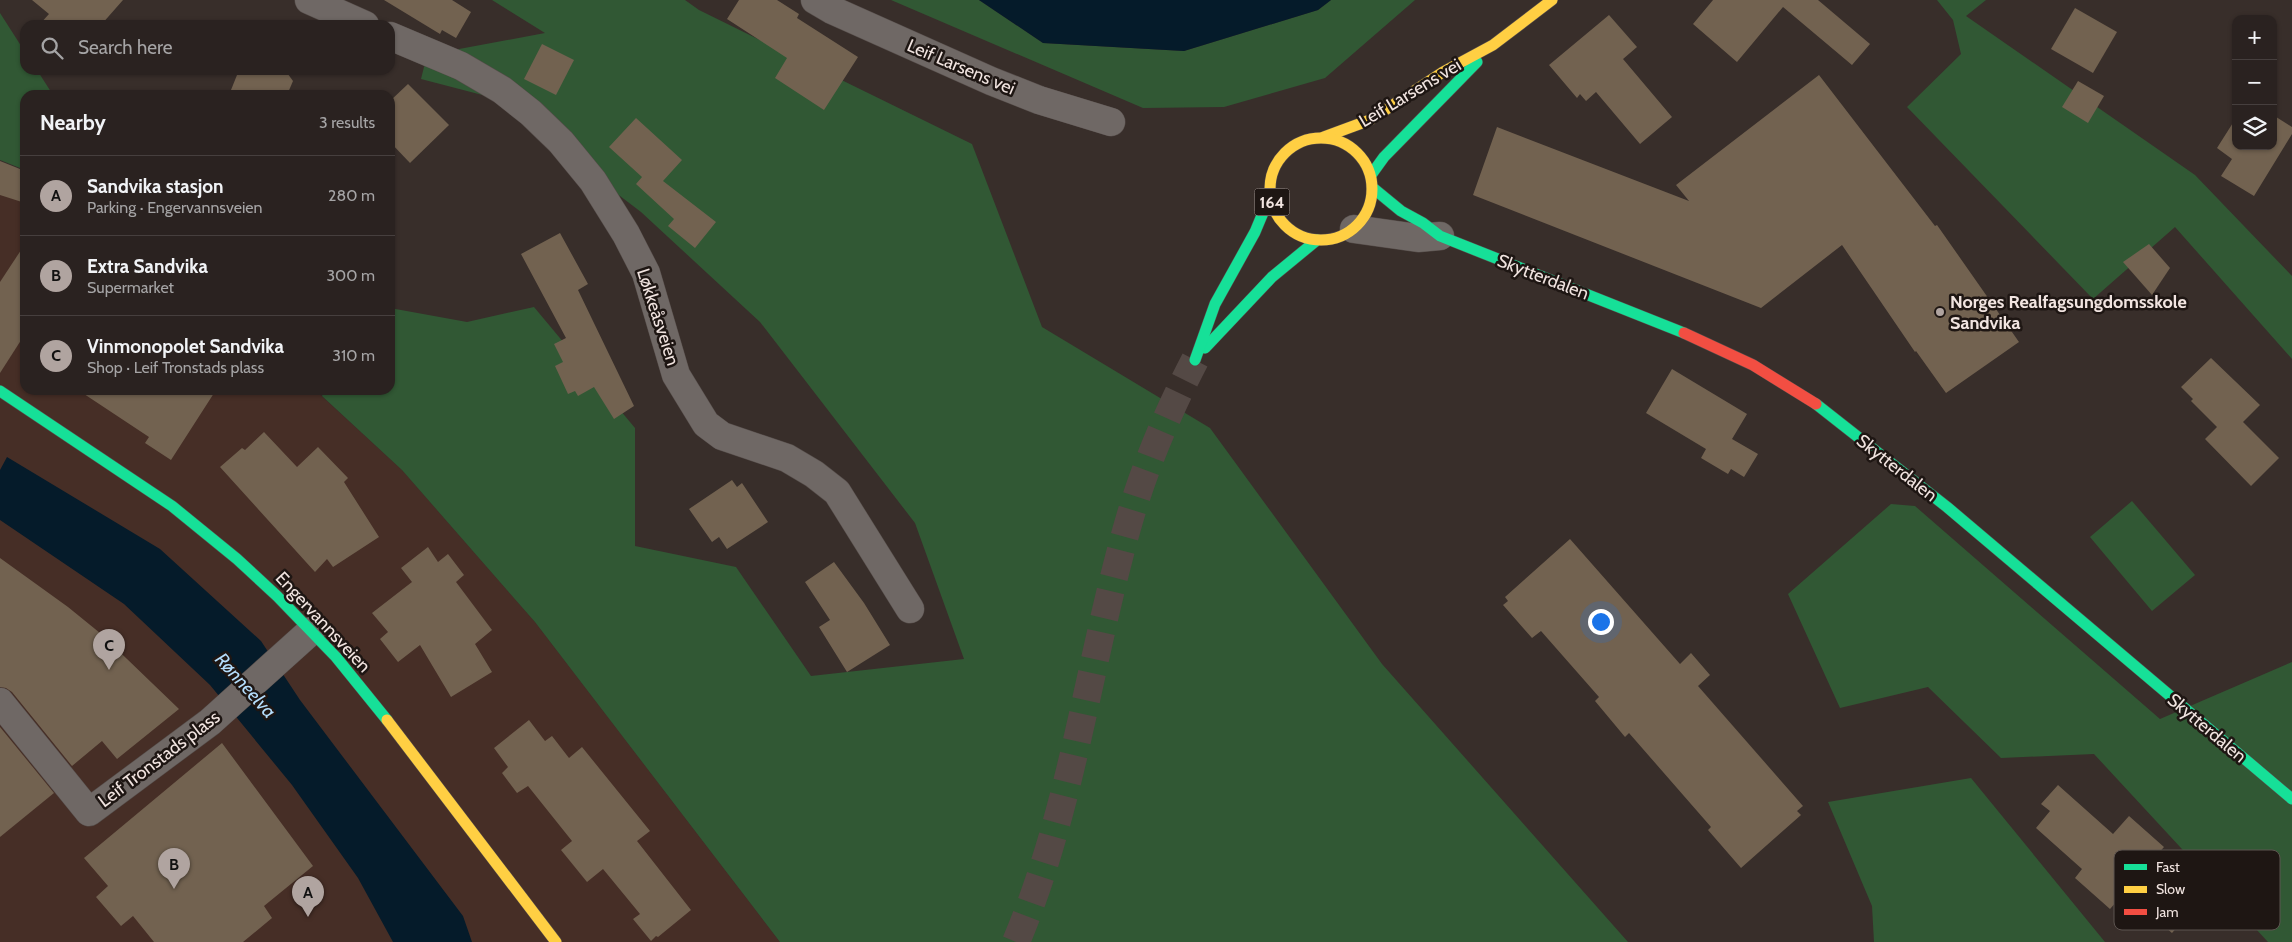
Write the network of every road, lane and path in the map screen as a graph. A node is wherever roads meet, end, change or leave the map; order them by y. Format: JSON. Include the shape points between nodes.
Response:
{"nodes":[{"id":1,"x":309,"y":0,"type":"edge"},
{"id":2,"x":815,"y":0,"type":"edge"},
{"id":3,"x":1552,"y":0,"type":"edge"},
{"id":4,"x":353,"y":20,"type":"edge"},
{"id":5,"x":395,"y":38,"type":"edge"},
{"id":6,"x":1493,"y":44,"type":"junction"},
{"id":7,"x":1111,"y":122,"type":"dead end"},
{"id":8,"x":1324,"y":137,"type":"junction"},
{"id":9,"x":1371,"y":175,"type":"junction"},
{"id":10,"x":1373,"y":188,"type":"junction"},
{"id":11,"x":1270,"y":196,"type":"junction"},
{"id":12,"x":1354,"y":229,"type":"junction"},
{"id":13,"x":1440,"y":236,"type":"junction"},
{"id":14,"x":1317,"y":240,"type":"junction"},
{"id":15,"x":0,"y":392,"type":"edge"},
{"id":16,"x":910,"y":609,"type":"dead end"},
{"id":17,"x":311,"y":631,"type":"junction"},
{"id":18,"x":0,"y":702,"type":"edge"},
{"id":19,"x":2292,"y":799,"type":"edge"},
{"id":20,"x":556,"y":942,"type":"edge"}],
"edges":[{"from":1,"to":4,"type":"street"},
{"from":2,"to":7,"type":"street","name":"Leif Larsens vei","via":[[991,81]]},
{"from":3,"to":6,"type":"main road","name":"Leif Larsens vei","number":"164"},
{"from":5,"to":16,"type":"street","name":"Løkkeåsveien","via":[[461,66],[502,90],[561,142],[593,181],[642,266],[676,374],[706,424],[722,436],[787,458],[837,492]]},
{"from":6,"to":8,"type":"main road","name":"Leif Larsens vei","number":"164","via":[[1370,120]]},
{"from":6,"to":9,"type":"main road","name":"Leif Larsens vei","number":"164","via":[[1384,157]]},
{"from":8,"to":9,"type":"main road","via":[[1344,142],[1358,153]]},
{"from":8,"to":11,"type":"main road","number":"164","via":[[1307,139],[1284,154],[1274,169]]},
{"from":9,"to":10,"type":"main road"},
{"from":10,"to":12,"type":"main road","via":[[1369,209]]},
{"from":10,"to":13,"type":"main road","name":"Skytterdalen"},
{"from":11,"to":14,"type":"main road","number":"164","via":[[1276,214],[1285,226],[1303,237]]},
{"from":11,"to":14,"type":"main road","number":"164","via":[[1256,232],[1215,304],[1195,360],[1236,312],[1287,262]]},
{"from":12,"to":13,"type":"street","name":"Skytterdalen","via":[[1418,238]]},
{"from":12,"to":14,"type":"main road","number":"164","via":[[1339,237]]},
{"from":13,"to":19,"type":"main road","name":"Skytterdalen","via":[[1703,341],[1753,365],[1810,399],[1947,507]]},
{"from":15,"to":17,"type":"main road","name":"Engervannsveien","via":[[172,506],[237,559]]},
{"from":17,"to":18,"type":"street","name":"Leif Tronstads plass","via":[[222,710],[89,812]]},
{"from":17,"to":20,"type":"main road","name":"Engervannsveien","via":[[336,657],[417,758]]}]}
